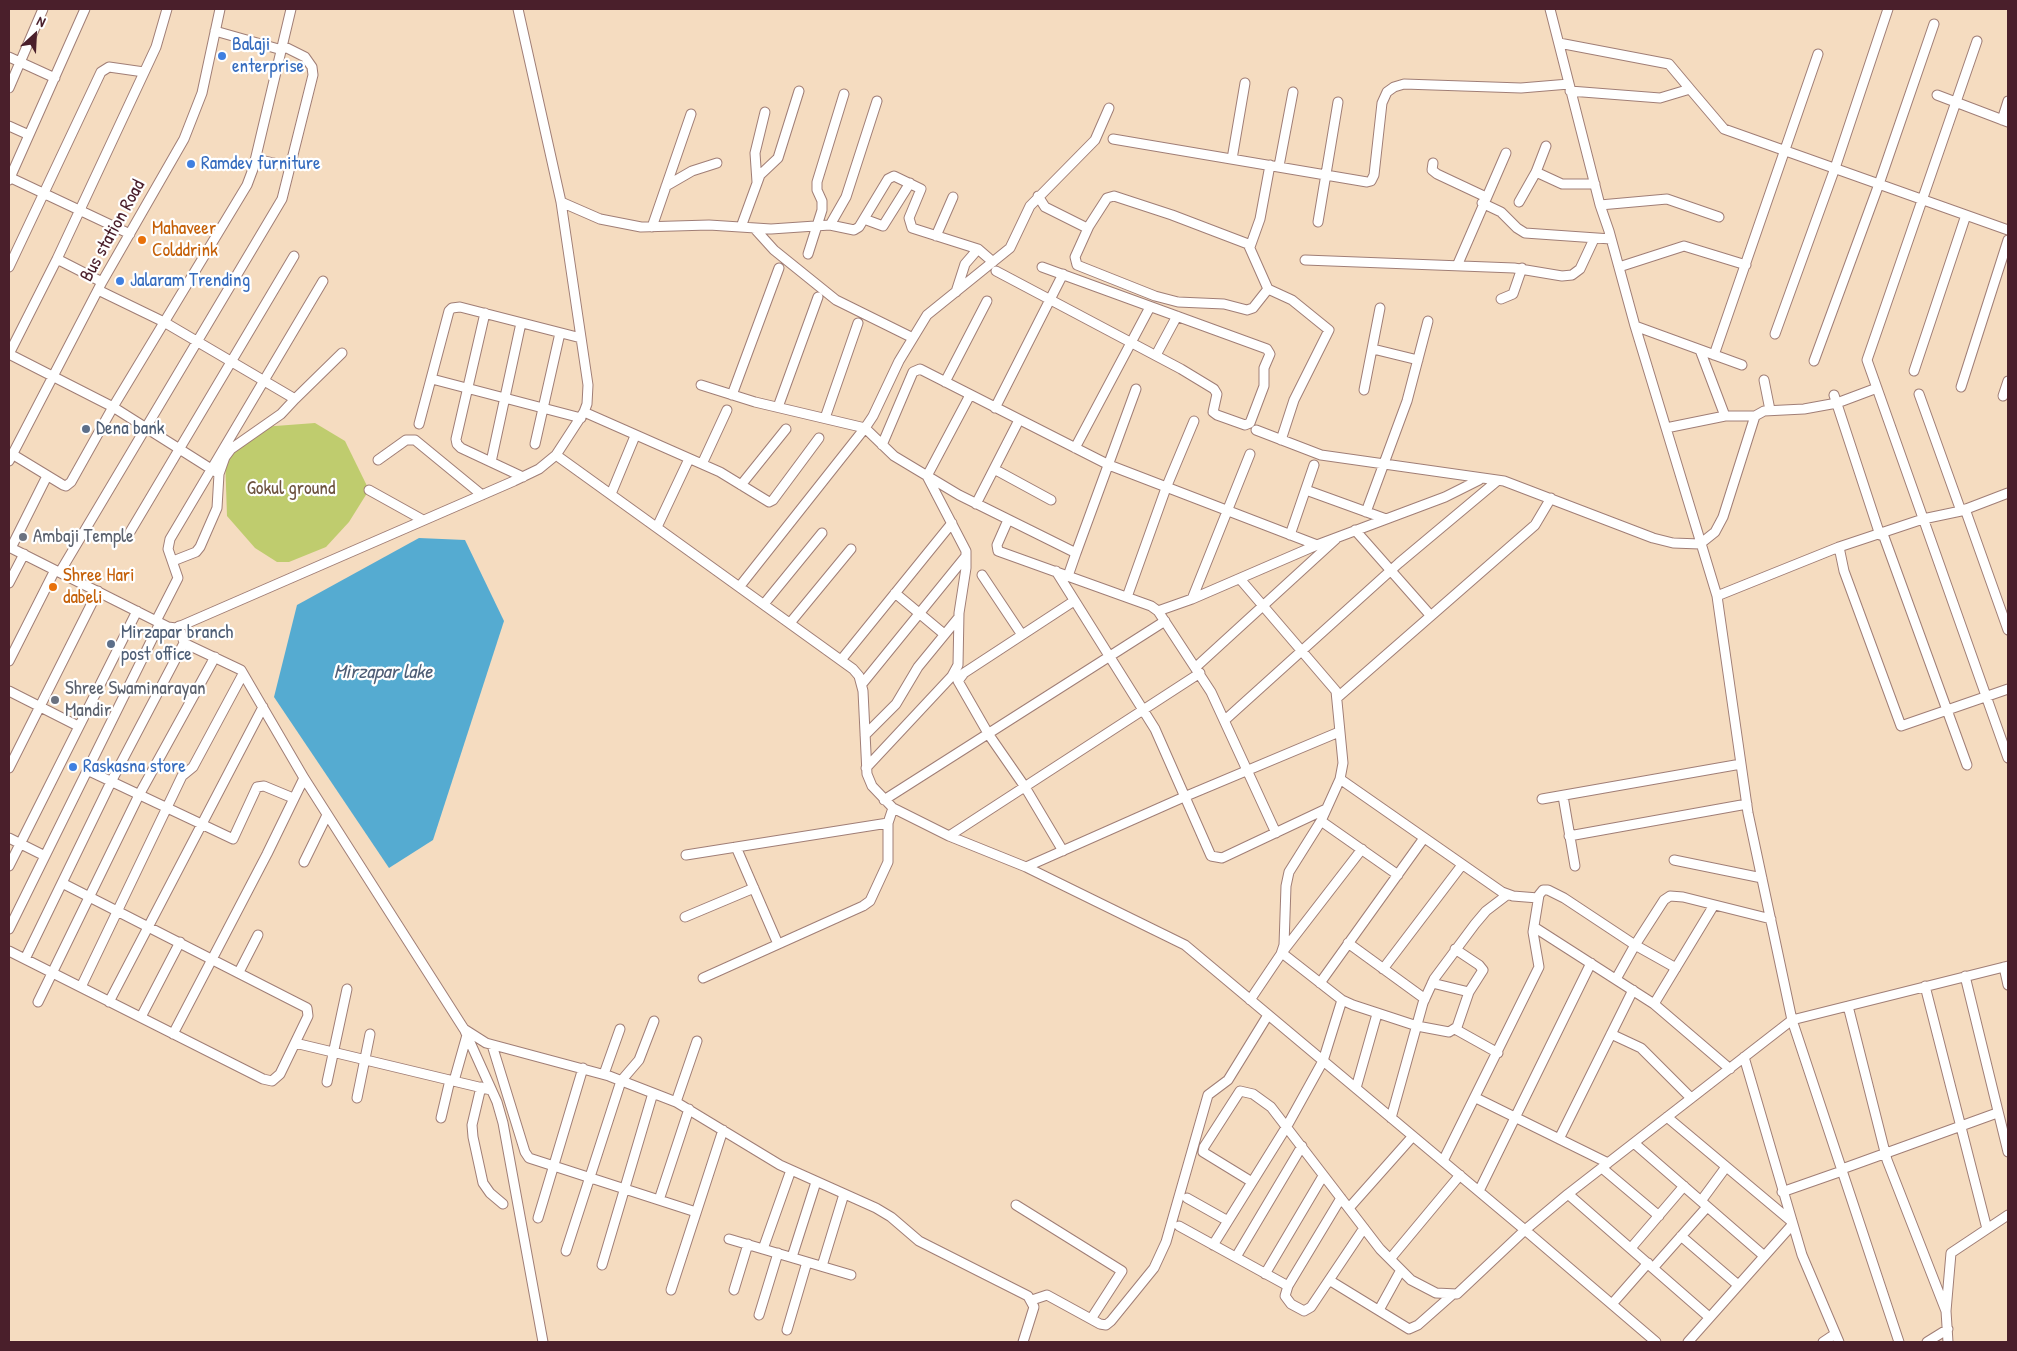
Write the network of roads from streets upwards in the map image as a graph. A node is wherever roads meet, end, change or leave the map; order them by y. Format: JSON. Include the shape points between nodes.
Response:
{"nodes":[{"id":1,"x":43,"y":9,"type":"edge"},
{"id":2,"x":85,"y":9,"type":"edge"},
{"id":3,"x":167,"y":9,"type":"edge"},
{"id":4,"x":220,"y":9,"type":"edge"},
{"id":5,"x":291,"y":9,"type":"edge"},
{"id":6,"x":518,"y":9,"type":"edge"},
{"id":7,"x":1550,"y":9,"type":"edge"},
{"id":8,"x":1888,"y":9,"type":"edge"},
{"id":9,"x":1934,"y":24,"type":"dead end"},
{"id":10,"x":215,"y":30,"type":"junction"},
{"id":11,"x":1977,"y":41,"type":"dead end"},
{"id":12,"x":1559,"y":43,"type":"junction"},
{"id":13,"x":283,"y":48,"type":"junction"},
{"id":14,"x":1818,"y":54,"type":"dead end"},
{"id":15,"x":9,"y":57,"type":"edge"},
{"id":16,"x":20,"y":62,"type":"junction"},
{"id":17,"x":144,"y":72,"type":"junction"},
{"id":18,"x":55,"y":78,"type":"junction"},
{"id":19,"x":1245,"y":83,"type":"dead end"},
{"id":20,"x":9,"y":88,"type":"edge"},
{"id":21,"x":1569,"y":88,"type":"junction"},
{"id":22,"x":1690,"y":89,"type":"junction"},
{"id":23,"x":799,"y":91,"type":"dead end"},
{"id":24,"x":1293,"y":92,"type":"dead end"},
{"id":25,"x":844,"y":94,"type":"dead end"},
{"id":26,"x":1936,"y":95,"type":"dead end"},
{"id":27,"x":877,"y":101,"type":"dead end"},
{"id":28,"x":2008,"y":101,"type":"edge"},
{"id":29,"x":1338,"y":102,"type":"dead end"},
{"id":30,"x":1956,"y":102,"type":"junction"},
{"id":31,"x":1109,"y":108,"type":"dead end"},
{"id":32,"x":765,"y":112,"type":"dead end"},
{"id":33,"x":691,"y":114,"type":"dead end"},
{"id":34,"x":2005,"y":121,"type":"edge"},
{"id":35,"x":9,"y":126,"type":"edge"},
{"id":36,"x":29,"y":135,"type":"junction"},
{"id":37,"x":1113,"y":139,"type":"dead end"},
{"id":38,"x":1546,"y":146,"type":"dead end"},
{"id":39,"x":1786,"y":151,"type":"junction"},
{"id":40,"x":1506,"y":153,"type":"dead end"},
{"id":41,"x":256,"y":159,"type":"junction"},
{"id":42,"x":1232,"y":159,"type":"junction"},
{"id":43,"x":717,"y":163,"type":"dead end"},
{"id":44,"x":1433,"y":163,"type":"dead end"},
{"id":45,"x":291,"y":166,"type":"junction"},
{"id":46,"x":1275,"y":166,"type":"junction"},
{"id":47,"x":1835,"y":168,"type":"junction"},
{"id":48,"x":1536,"y":172,"type":"junction"},
{"id":49,"x":1326,"y":174,"type":"junction"},
{"id":50,"x":9,"y":178,"type":"edge"},
{"id":51,"x":757,"y":182,"type":"junction"},
{"id":52,"x":910,"y":182,"type":"junction"},
{"id":53,"x":1595,"y":184,"type":"junction"},
{"id":54,"x":1879,"y":184,"type":"junction"},
{"id":55,"x":666,"y":186,"type":"junction"},
{"id":56,"x":45,"y":193,"type":"junction"},
{"id":57,"x":1038,"y":196,"type":"junction"},
{"id":58,"x":953,"y":197,"type":"dead end"},
{"id":59,"x":1484,"y":200,"type":"junction"},
{"id":60,"x":1922,"y":200,"type":"junction"},
{"id":61,"x":561,"y":202,"type":"junction"},
{"id":62,"x":1519,"y":202,"type":"dead end"},
{"id":63,"x":1600,"y":206,"type":"junction"},
{"id":64,"x":79,"y":209,"type":"junction"},
{"id":65,"x":1966,"y":215,"type":"junction"},
{"id":66,"x":1719,"y":217,"type":"dead end"},
{"id":67,"x":864,"y":218,"type":"junction"},
{"id":68,"x":1318,"y":222,"type":"dead end"},
{"id":69,"x":830,"y":225,"type":"junction"},
{"id":70,"x":818,"y":226,"type":"junction"},
{"id":71,"x":1090,"y":226,"type":"junction"},
{"id":72,"x":652,"y":227,"type":"junction"},
{"id":73,"x":741,"y":227,"type":"junction"},
{"id":74,"x":755,"y":229,"type":"junction"},
{"id":75,"x":2008,"y":230,"type":"edge"},
{"id":76,"x":130,"y":234,"type":"junction"},
{"id":77,"x":936,"y":236,"type":"junction"},
{"id":78,"x":1594,"y":239,"type":"junction"},
{"id":79,"x":1611,"y":239,"type":"junction"},
{"id":80,"x":2008,"y":240,"type":"edge"},
{"id":81,"x":1250,"y":247,"type":"junction"},
{"id":82,"x":978,"y":249,"type":"junction"},
{"id":83,"x":808,"y":254,"type":"dead end"},
{"id":84,"x":294,"y":256,"type":"dead end"},
{"id":85,"x":57,"y":259,"type":"junction"},
{"id":86,"x":1304,"y":260,"type":"dead end"},
{"id":87,"x":1746,"y":265,"type":"junction"},
{"id":88,"x":995,"y":266,"type":"junction"},
{"id":89,"x":1042,"y":266,"type":"dead end"},
{"id":90,"x":1457,"y":266,"type":"junction"},
{"id":91,"x":9,"y":267,"type":"edge"},
{"id":92,"x":1619,"y":267,"type":"junction"},
{"id":93,"x":778,"y":268,"type":"dead end"},
{"id":94,"x":1522,"y":268,"type":"junction"},
{"id":95,"x":1063,"y":274,"type":"junction"},
{"id":96,"x":324,"y":281,"type":"dead end"},
{"id":97,"x":100,"y":286,"type":"junction"},
{"id":98,"x":1268,"y":289,"type":"junction"},
{"id":99,"x":955,"y":292,"type":"junction"},
{"id":100,"x":818,"y":297,"type":"dead end"},
{"id":101,"x":1051,"y":299,"type":"junction"},
{"id":102,"x":1501,"y":299,"type":"dead end"},
{"id":103,"x":987,"y":301,"type":"dead end"},
{"id":104,"x":1150,"y":307,"type":"junction"},
{"id":105,"x":1380,"y":308,"type":"dead end"},
{"id":106,"x":485,"y":313,"type":"junction"},
{"id":107,"x":1177,"y":316,"type":"junction"},
{"id":108,"x":1428,"y":321,"type":"dead end"},
{"id":109,"x":164,"y":322,"type":"junction"},
{"id":110,"x":521,"y":323,"type":"junction"},
{"id":111,"x":858,"y":323,"type":"dead end"},
{"id":112,"x":1635,"y":326,"type":"junction"},
{"id":113,"x":560,"y":333,"type":"junction"},
{"id":114,"x":1776,"y":334,"type":"dead end"},
{"id":115,"x":581,"y":338,"type":"junction"},
{"id":116,"x":913,"y":338,"type":"junction"},
{"id":117,"x":1130,"y":341,"type":"junction"},
{"id":118,"x":197,"y":342,"type":"junction"},
{"id":119,"x":1373,"y":349,"type":"junction"},
{"id":120,"x":1700,"y":350,"type":"junction"},
{"id":121,"x":342,"y":353,"type":"dead end"},
{"id":122,"x":9,"y":354,"type":"edge"},
{"id":123,"x":1156,"y":355,"type":"junction"},
{"id":124,"x":1714,"y":355,"type":"junction"},
{"id":125,"x":1418,"y":360,"type":"junction"},
{"id":126,"x":231,"y":361,"type":"junction"},
{"id":127,"x":1814,"y":361,"type":"dead end"},
{"id":128,"x":1742,"y":365,"type":"dead end"},
{"id":129,"x":1914,"y":371,"type":"dead end"},
{"id":130,"x":53,"y":376,"type":"junction"},
{"id":131,"x":432,"y":379,"type":"junction"},
{"id":132,"x":1764,"y":380,"type":"dead end"},
{"id":133,"x":264,"y":381,"type":"junction"},
{"id":134,"x":2008,"y":381,"type":"edge"},
{"id":135,"x":945,"y":382,"type":"junction"},
{"id":136,"x":701,"y":385,"type":"dead end"},
{"id":137,"x":1961,"y":387,"type":"dead end"},
{"id":138,"x":468,"y":388,"type":"junction"},
{"id":139,"x":1876,"y":388,"type":"junction"},
{"id":140,"x":1136,"y":389,"type":"dead end"},
{"id":141,"x":1364,"y":390,"type":"dead end"},
{"id":142,"x":1919,"y":394,"type":"dead end"},
{"id":143,"x":732,"y":395,"type":"junction"},
{"id":144,"x":970,"y":395,"type":"junction"},
{"id":145,"x":2003,"y":396,"type":"dead end"},
{"id":146,"x":505,"y":398,"type":"junction"},
{"id":147,"x":296,"y":399,"type":"junction"},
{"id":148,"x":1835,"y":399,"type":"junction"},
{"id":149,"x":113,"y":407,"type":"junction"},
{"id":150,"x":778,"y":407,"type":"junction"},
{"id":151,"x":543,"y":408,"type":"junction"},
{"id":152,"x":995,"y":408,"type":"junction"},
{"id":153,"x":727,"y":410,"type":"dead end"},
{"id":154,"x":1770,"y":410,"type":"junction"},
{"id":155,"x":582,"y":415,"type":"junction"},
{"id":156,"x":1725,"y":416,"type":"junction"},
{"id":157,"x":1755,"y":416,"type":"junction"},
{"id":158,"x":825,"y":418,"type":"junction"},
{"id":159,"x":1020,"y":420,"type":"junction"},
{"id":160,"x":1194,"y":421,"type":"dead end"},
{"id":161,"x":419,"y":424,"type":"dead end"},
{"id":162,"x":146,"y":428,"type":"junction"},
{"id":163,"x":865,"y":428,"type":"junction"},
{"id":164,"x":1666,"y":428,"type":"junction"},
{"id":165,"x":786,"y":429,"type":"dead end"},
{"id":166,"x":1256,"y":430,"type":"dead end"},
{"id":167,"x":635,"y":436,"type":"junction"},
{"id":168,"x":819,"y":438,"type":"dead end"},
{"id":169,"x":1281,"y":440,"type":"junction"},
{"id":170,"x":535,"y":444,"type":"dead end"},
{"id":171,"x":882,"y":445,"type":"junction"},
{"id":172,"x":1075,"y":448,"type":"junction"},
{"id":173,"x":179,"y":449,"type":"junction"},
{"id":174,"x":11,"y":454,"type":"edge"},
{"id":175,"x":1250,"y":454,"type":"dead end"},
{"id":176,"x":556,"y":455,"type":"junction"},
{"id":177,"x":689,"y":459,"type":"junction"},
{"id":178,"x":378,"y":460,"type":"dead end"},
{"id":179,"x":491,"y":462,"type":"junction"},
{"id":180,"x":1384,"y":463,"type":"junction"},
{"id":181,"x":702,"y":464,"type":"junction"},
{"id":182,"x":1109,"y":464,"type":"junction"},
{"id":183,"x":1314,"y":465,"type":"dead end"},
{"id":184,"x":994,"y":469,"type":"junction"},
{"id":185,"x":215,"y":472,"type":"junction"},
{"id":186,"x":48,"y":476,"type":"junction"},
{"id":187,"x":927,"y":476,"type":"junction"},
{"id":188,"x":523,"y":477,"type":"junction"},
{"id":189,"x":1479,"y":480,"type":"junction"},
{"id":190,"x":1497,"y":481,"type":"junction"},
{"id":191,"x":741,"y":485,"type":"junction"},
{"id":192,"x":1166,"y":488,"type":"junction"},
{"id":193,"x":369,"y":490,"type":"dead end"},
{"id":194,"x":1306,"y":490,"type":"junction"},
{"id":195,"x":611,"y":494,"type":"junction"},
{"id":196,"x":482,"y":495,"type":"junction"},
{"id":197,"x":2008,"y":495,"type":"edge"},
{"id":198,"x":1551,"y":498,"type":"junction"},
{"id":199,"x":1051,"y":500,"type":"dead end"},
{"id":200,"x":976,"y":504,"type":"junction"},
{"id":201,"x":1963,"y":510,"type":"junction"},
{"id":202,"x":1228,"y":511,"type":"junction"},
{"id":203,"x":1366,"y":512,"type":"junction"},
{"id":204,"x":1386,"y":519,"type":"junction"},
{"id":205,"x":1923,"y":519,"type":"junction"},
{"id":206,"x":423,"y":520,"type":"junction"},
{"id":207,"x":1008,"y":520,"type":"junction"},
{"id":208,"x":952,"y":523,"type":"junction"},
{"id":209,"x":657,"y":527,"type":"junction"},
{"id":210,"x":1355,"y":530,"type":"junction"},
{"id":211,"x":130,"y":532,"type":"dead end"},
{"id":212,"x":822,"y":533,"type":"dead end"},
{"id":213,"x":1882,"y":534,"type":"junction"},
{"id":214,"x":1290,"y":535,"type":"junction"},
{"id":215,"x":1340,"y":536,"type":"junction"},
{"id":216,"x":1700,"y":544,"type":"junction"},
{"id":217,"x":1316,"y":545,"type":"junction"},
{"id":218,"x":10,"y":547,"type":"edge"},
{"id":219,"x":1839,"y":547,"type":"junction"},
{"id":220,"x":852,"y":550,"type":"dead end"},
{"id":221,"x":1076,"y":553,"type":"junction"},
{"id":222,"x":24,"y":554,"type":"junction"},
{"id":223,"x":966,"y":556,"type":"junction"},
{"id":224,"x":173,"y":561,"type":"junction"},
{"id":225,"x":58,"y":571,"type":"junction"},
{"id":226,"x":1390,"y":571,"type":"junction"},
{"id":227,"x":1056,"y":572,"type":"junction"},
{"id":228,"x":982,"y":574,"type":"dead end"},
{"id":229,"x":1068,"y":576,"type":"junction"},
{"id":230,"x":1240,"y":579,"type":"junction"},
{"id":231,"x":9,"y":583,"type":"edge"},
{"id":232,"x":740,"y":586,"type":"junction"},
{"id":233,"x":98,"y":591,"type":"junction"},
{"id":234,"x":895,"y":593,"type":"junction"},
{"id":235,"x":1717,"y":596,"type":"junction"},
{"id":236,"x":1127,"y":597,"type":"junction"},
{"id":237,"x":1192,"y":599,"type":"junction"},
{"id":238,"x":1074,"y":601,"type":"junction"},
{"id":239,"x":764,"y":604,"type":"junction"},
{"id":240,"x":1263,"y":605,"type":"junction"},
{"id":241,"x":137,"y":611,"type":"junction"},
{"id":242,"x":1158,"y":611,"type":"junction"},
{"id":243,"x":920,"y":613,"type":"junction"},
{"id":244,"x":1431,"y":616,"type":"junction"},
{"id":245,"x":959,"y":618,"type":"junction"},
{"id":246,"x":158,"y":622,"type":"junction"},
{"id":247,"x":1165,"y":622,"type":"junction"},
{"id":248,"x":790,"y":624,"type":"junction"},
{"id":249,"x":179,"y":626,"type":"junction"},
{"id":250,"x":2008,"y":630,"type":"edge"},
{"id":251,"x":944,"y":634,"type":"junction"},
{"id":252,"x":1022,"y":635,"type":"junction"},
{"id":253,"x":184,"y":643,"type":"junction"},
{"id":254,"x":1303,"y":650,"type":"junction"},
{"id":255,"x":1109,"y":656,"type":"junction"},
{"id":256,"x":214,"y":657,"type":"junction"},
{"id":257,"x":841,"y":660,"type":"junction"},
{"id":258,"x":9,"y":661,"type":"edge"},
{"id":259,"x":1198,"y":670,"type":"junction"},
{"id":260,"x":243,"y":674,"type":"junction"},
{"id":261,"x":862,"y":684,"type":"junction"},
{"id":262,"x":2008,"y":689,"type":"edge"},
{"id":263,"x":9,"y":691,"type":"edge"},
{"id":264,"x":1338,"y":697,"type":"junction"},
{"id":265,"x":1986,"y":697,"type":"junction"},
{"id":266,"x":40,"y":706,"type":"junction"},
{"id":267,"x":263,"y":707,"type":"junction"},
{"id":268,"x":1143,"y":709,"type":"junction"},
{"id":269,"x":1948,"y":711,"type":"junction"},
{"id":270,"x":1225,"y":720,"type":"junction"},
{"id":271,"x":78,"y":726,"type":"junction"},
{"id":272,"x":1339,"y":732,"type":"junction"},
{"id":273,"x":865,"y":735,"type":"junction"},
{"id":274,"x":989,"y":735,"type":"junction"},
{"id":275,"x":2008,"y":758,"type":"edge"},
{"id":276,"x":1741,"y":764,"type":"junction"},
{"id":277,"x":1967,"y":765,"type":"dead end"},
{"id":278,"x":9,"y":768,"type":"edge"},
{"id":279,"x":866,"y":768,"type":"junction"},
{"id":280,"x":86,"y":770,"type":"junction"},
{"id":281,"x":1246,"y":771,"type":"junction"},
{"id":282,"x":304,"y":778,"type":"junction"},
{"id":283,"x":1340,"y":779,"type":"junction"},
{"id":284,"x":111,"y":782,"type":"junction"},
{"id":285,"x":1025,"y":787,"type":"junction"},
{"id":286,"x":139,"y":795,"type":"junction"},
{"id":287,"x":1563,"y":796,"type":"junction"},
{"id":288,"x":1184,"y":797,"type":"junction"},
{"id":289,"x":293,"y":798,"type":"junction"},
{"id":290,"x":1542,"y":799,"type":"dead end"},
{"id":291,"x":884,"y":800,"type":"junction"},
{"id":292,"x":1747,"y":804,"type":"junction"},
{"id":293,"x":166,"y":808,"type":"junction"},
{"id":294,"x":893,"y":808,"type":"junction"},
{"id":295,"x":1326,"y":810,"type":"junction"},
{"id":296,"x":328,"y":815,"type":"junction"},
{"id":297,"x":1321,"y":820,"type":"junction"},
{"id":298,"x":888,"y":823,"type":"junction"},
{"id":299,"x":200,"y":825,"type":"junction"},
{"id":300,"x":1276,"y":833,"type":"junction"},
{"id":301,"x":948,"y":836,"type":"junction"},
{"id":302,"x":1569,"y":836,"type":"junction"},
{"id":303,"x":9,"y":838,"type":"edge"},
{"id":304,"x":1424,"y":838,"type":"junction"},
{"id":305,"x":20,"y":844,"type":"junction"},
{"id":306,"x":736,"y":847,"type":"junction"},
{"id":307,"x":1362,"y":849,"type":"junction"},
{"id":308,"x":1063,"y":851,"type":"junction"},
{"id":309,"x":686,"y":855,"type":"dead end"},
{"id":310,"x":44,"y":856,"type":"junction"},
{"id":311,"x":1674,"y":860,"type":"dead end"},
{"id":312,"x":304,"y":862,"type":"dead end"},
{"id":313,"x":1462,"y":865,"type":"junction"},
{"id":314,"x":9,"y":866,"type":"edge"},
{"id":315,"x":1575,"y":866,"type":"dead end"},
{"id":316,"x":1026,"y":867,"type":"junction"},
{"id":317,"x":1398,"y":875,"type":"junction"},
{"id":318,"x":1762,"y":878,"type":"junction"},
{"id":319,"x":62,"y":883,"type":"junction"},
{"id":320,"x":754,"y":888,"type":"junction"},
{"id":321,"x":1507,"y":895,"type":"junction"},
{"id":322,"x":90,"y":896,"type":"junction"},
{"id":323,"x":1538,"y":898,"type":"junction"},
{"id":324,"x":1714,"y":905,"type":"junction"},
{"id":325,"x":118,"y":911,"type":"junction"},
{"id":326,"x":685,"y":917,"type":"dead end"},
{"id":327,"x":1771,"y":919,"type":"junction"},
{"id":328,"x":148,"y":926,"type":"junction"},
{"id":329,"x":1534,"y":927,"type":"junction"},
{"id":330,"x":9,"y":929,"type":"edge"},
{"id":331,"x":258,"y":935,"type":"dead end"},
{"id":332,"x":180,"y":942,"type":"junction"},
{"id":333,"x":1348,"y":943,"type":"junction"},
{"id":334,"x":778,"y":944,"type":"junction"},
{"id":335,"x":1635,"y":945,"type":"junction"},
{"id":336,"x":1455,"y":949,"type":"junction"},
{"id":337,"x":9,"y":951,"type":"edge"},
{"id":338,"x":1281,"y":954,"type":"junction"},
{"id":339,"x":211,"y":958,"type":"junction"},
{"id":340,"x":25,"y":959,"type":"junction"},
{"id":341,"x":1591,"y":963,"type":"junction"},
{"id":342,"x":2006,"y":966,"type":"edge"},
{"id":343,"x":1676,"y":968,"type":"junction"},
{"id":344,"x":1383,"y":969,"type":"junction"},
{"id":345,"x":239,"y":972,"type":"junction"},
{"id":346,"x":52,"y":973,"type":"junction"},
{"id":347,"x":1965,"y":976,"type":"junction"},
{"id":348,"x":703,"y":978,"type":"dead end"},
{"id":349,"x":1616,"y":979,"type":"junction"},
{"id":350,"x":1432,"y":983,"type":"junction"},
{"id":351,"x":1320,"y":984,"type":"junction"},
{"id":352,"x":2008,"y":985,"type":"edge"},
{"id":353,"x":1925,"y":986,"type":"junction"},
{"id":354,"x":81,"y":987,"type":"junction"},
{"id":355,"x":347,"y":989,"type":"dead end"},
{"id":356,"x":1633,"y":990,"type":"junction"},
{"id":357,"x":1470,"y":992,"type":"junction"},
{"id":358,"x":1425,"y":999,"type":"junction"},
{"id":359,"x":1250,"y":1000,"type":"junction"},
{"id":360,"x":1342,"y":1000,"type":"junction"},
{"id":361,"x":38,"y":1002,"type":"dead end"},
{"id":362,"x":110,"y":1002,"type":"junction"},
{"id":363,"x":1654,"y":1004,"type":"junction"},
{"id":364,"x":1848,"y":1006,"type":"junction"},
{"id":365,"x":1268,"y":1014,"type":"junction"},
{"id":366,"x":1377,"y":1014,"type":"junction"},
{"id":367,"x":141,"y":1017,"type":"junction"},
{"id":368,"x":1792,"y":1020,"type":"junction"},
{"id":369,"x":654,"y":1021,"type":"dead end"},
{"id":370,"x":1416,"y":1026,"type":"junction"},
{"id":371,"x":620,"y":1029,"type":"dead end"},
{"id":372,"x":1455,"y":1029,"type":"junction"},
{"id":373,"x":465,"y":1032,"type":"junction"},
{"id":374,"x":173,"y":1034,"type":"junction"},
{"id":375,"x":370,"y":1034,"type":"dead end"},
{"id":376,"x":1612,"y":1034,"type":"junction"},
{"id":377,"x":697,"y":1041,"type":"dead end"},
{"id":378,"x":295,"y":1043,"type":"junction"},
{"id":379,"x":492,"y":1045,"type":"junction"},
{"id":380,"x":333,"y":1052,"type":"junction"},
{"id":381,"x":1498,"y":1053,"type":"junction"},
{"id":382,"x":1744,"y":1058,"type":"junction"},
{"id":383,"x":365,"y":1060,"type":"junction"},
{"id":384,"x":1323,"y":1061,"type":"junction"},
{"id":385,"x":583,"y":1068,"type":"junction"},
{"id":386,"x":1730,"y":1069,"type":"junction"},
{"id":387,"x":604,"y":1074,"type":"junction"},
{"id":388,"x":452,"y":1080,"type":"junction"},
{"id":389,"x":621,"y":1081,"type":"junction"},
{"id":390,"x":327,"y":1082,"type":"dead end"},
{"id":391,"x":480,"y":1087,"type":"junction"},
{"id":392,"x":1356,"y":1088,"type":"junction"},
{"id":393,"x":491,"y":1090,"type":"junction"},
{"id":394,"x":653,"y":1093,"type":"junction"},
{"id":395,"x":357,"y":1098,"type":"dead end"},
{"id":396,"x":1476,"y":1098,"type":"junction"},
{"id":397,"x":1691,"y":1098,"type":"junction"},
{"id":398,"x":676,"y":1102,"type":"junction"},
{"id":399,"x":689,"y":1109,"type":"junction"},
{"id":400,"x":1997,"y":1113,"type":"junction"},
{"id":401,"x":1514,"y":1117,"type":"junction"},
{"id":402,"x":1667,"y":1117,"type":"junction"},
{"id":403,"x":441,"y":1118,"type":"dead end"},
{"id":404,"x":1391,"y":1118,"type":"junction"},
{"id":405,"x":1287,"y":1126,"type":"junction"},
{"id":406,"x":1960,"y":1126,"type":"junction"},
{"id":407,"x":723,"y":1130,"type":"junction"},
{"id":408,"x":1412,"y":1136,"type":"junction"},
{"id":409,"x":1559,"y":1139,"type":"junction"},
{"id":410,"x":1634,"y":1143,"type":"junction"},
{"id":411,"x":1302,"y":1146,"type":"junction"},
{"id":412,"x":1885,"y":1152,"type":"junction"},
{"id":413,"x":2008,"y":1152,"type":"edge"},
{"id":414,"x":1443,"y":1161,"type":"junction"},
{"id":415,"x":1605,"y":1165,"type":"junction"},
{"id":416,"x":554,"y":1166,"type":"junction"},
{"id":417,"x":1726,"y":1167,"type":"junction"},
{"id":418,"x":791,"y":1170,"type":"junction"},
{"id":419,"x":1842,"y":1170,"type":"junction"},
{"id":420,"x":1460,"y":1175,"type":"junction"},
{"id":421,"x":1323,"y":1176,"type":"junction"},
{"id":422,"x":591,"y":1178,"type":"junction"},
{"id":423,"x":816,"y":1182,"type":"junction"},
{"id":424,"x":1252,"y":1182,"type":"junction"},
{"id":425,"x":1684,"y":1186,"type":"junction"},
{"id":426,"x":624,"y":1189,"type":"junction"},
{"id":427,"x":1479,"y":1191,"type":"junction"},
{"id":428,"x":1782,"y":1192,"type":"junction"},
{"id":429,"x":844,"y":1194,"type":"junction"},
{"id":430,"x":1568,"y":1194,"type":"junction"},
{"id":431,"x":1187,"y":1198,"type":"dead end"},
{"id":432,"x":1341,"y":1198,"type":"junction"},
{"id":433,"x":659,"y":1200,"type":"junction"},
{"id":434,"x":503,"y":1204,"type":"dead end"},
{"id":435,"x":1704,"y":1204,"type":"junction"},
{"id":436,"x":1016,"y":1205,"type":"dead end"},
{"id":437,"x":1348,"y":1208,"type":"junction"},
{"id":438,"x":696,"y":1212,"type":"junction"},
{"id":439,"x":2008,"y":1215,"type":"edge"},
{"id":440,"x":1659,"y":1216,"type":"junction"},
{"id":441,"x":538,"y":1218,"type":"dead end"},
{"id":442,"x":1228,"y":1221,"type":"junction"},
{"id":443,"x":1792,"y":1223,"type":"junction"},
{"id":444,"x":1180,"y":1226,"type":"dead end"},
{"id":445,"x":1364,"y":1228,"type":"junction"},
{"id":446,"x":1987,"y":1229,"type":"junction"},
{"id":447,"x":1525,"y":1230,"type":"junction"},
{"id":448,"x":1682,"y":1236,"type":"junction"},
{"id":449,"x":730,"y":1239,"type":"dead end"},
{"id":450,"x":748,"y":1244,"type":"junction"},
{"id":451,"x":1213,"y":1245,"type":"junction"},
{"id":452,"x":1630,"y":1248,"type":"junction"},
{"id":453,"x":763,"y":1249,"type":"junction"},
{"id":454,"x":566,"y":1251,"type":"dead end"},
{"id":455,"x":778,"y":1253,"type":"junction"},
{"id":456,"x":1764,"y":1255,"type":"junction"},
{"id":457,"x":792,"y":1257,"type":"junction"},
{"id":458,"x":1236,"y":1257,"type":"junction"},
{"id":459,"x":1390,"y":1259,"type":"junction"},
{"id":460,"x":807,"y":1262,"type":"junction"},
{"id":461,"x":1650,"y":1265,"type":"junction"},
{"id":462,"x":602,"y":1266,"type":"dead end"},
{"id":463,"x":822,"y":1266,"type":"junction"},
{"id":464,"x":1401,"y":1270,"type":"junction"},
{"id":465,"x":1265,"y":1274,"type":"junction"},
{"id":466,"x":851,"y":1275,"type":"dead end"},
{"id":467,"x":1329,"y":1280,"type":"junction"},
{"id":468,"x":1738,"y":1285,"type":"junction"},
{"id":469,"x":1288,"y":1286,"type":"junction"},
{"id":470,"x":671,"y":1290,"type":"dead end"},
{"id":471,"x":734,"y":1290,"type":"dead end"},
{"id":472,"x":1452,"y":1295,"type":"junction"},
{"id":473,"x":1032,"y":1300,"type":"junction"},
{"id":474,"x":1612,"y":1304,"type":"junction"},
{"id":475,"x":1379,"y":1310,"type":"junction"},
{"id":476,"x":1946,"y":1311,"type":"junction"},
{"id":477,"x":759,"y":1315,"type":"dead end"},
{"id":478,"x":1710,"y":1317,"type":"junction"},
{"id":479,"x":1091,"y":1319,"type":"junction"},
{"id":480,"x":1948,"y":1329,"type":"junction"},
{"id":481,"x":787,"y":1330,"type":"dead end"},
{"id":482,"x":1837,"y":1338,"type":"edge"},
{"id":483,"x":543,"y":1342,"type":"edge"},
{"id":484,"x":1023,"y":1342,"type":"edge"},
{"id":485,"x":1656,"y":1342,"type":"edge"},
{"id":486,"x":1688,"y":1342,"type":"edge"},
{"id":487,"x":1823,"y":1342,"type":"edge"},
{"id":488,"x":1899,"y":1342,"type":"edge"},
{"id":489,"x":1927,"y":1342,"type":"edge"},
{"id":490,"x":1948,"y":1342,"type":"edge"}],
"edges":[{"from":1,"to":16,"type":"street"},
{"from":2,"to":18,"type":"street"},
{"from":3,"to":17,"type":"street","via":[[160,37]]},
{"from":4,"to":10,"type":"street","name":"Bus station Road"},
{"from":5,"to":13,"type":"street"},
{"from":6,"to":61,"type":"street"},
{"from":7,"to":12,"type":"street"},
{"from":8,"to":47,"type":"street"},
{"from":9,"to":54,"type":"street"},
{"from":10,"to":13,"type":"street"},
{"from":10,"to":76,"type":"street","name":"Bus station Road","via":[[194,115],[184,139]]},
{"from":11,"to":30,"type":"street"},
{"from":12,"to":21,"type":"street"},
{"from":12,"to":22,"type":"street","via":[[1668,64]]},
{"from":13,"to":41,"type":"street"},
{"from":13,"to":45,"type":"street","via":[[305,57],[312,75]]},
{"from":14,"to":39,"type":"street"},
{"from":15,"to":16,"type":"street"},
{"from":16,"to":18,"type":"street"},
{"from":16,"to":20,"type":"street"},
{"from":17,"to":56,"type":"street","via":[[109,67],[101,72]]},
{"from":17,"to":64,"type":"street"},
{"from":18,"to":36,"type":"street"},
{"from":19,"to":42,"type":"street"},
{"from":21,"to":22,"type":"street","via":[[1660,98]]},
{"from":21,"to":49,"type":"street","via":[[1404,84],[1394,87],[1382,102],[1371,181]]},
{"from":21,"to":53,"type":"street"},
{"from":22,"to":39,"type":"street","via":[[1724,129]]},
{"from":23,"to":51,"type":"street","via":[[778,158]]},
{"from":24,"to":46,"type":"street"},
{"from":25,"to":70,"type":"street","via":[[817,182],[823,205]]},
{"from":26,"to":30,"type":"street"},
{"from":27,"to":69,"type":"street","via":[[846,197]]},
{"from":28,"to":34,"type":"street"},
{"from":29,"to":49,"type":"street"},
{"from":30,"to":34,"type":"street"},
{"from":30,"to":60,"type":"street"},
{"from":31,"to":57,"type":"street","via":[[1095,140]]},
{"from":32,"to":51,"type":"street","via":[[755,154]]},
{"from":33,"to":55,"type":"street"},
{"from":35,"to":36,"type":"street"},
{"from":36,"to":50,"type":"street"},
{"from":37,"to":42,"type":"street"},
{"from":38,"to":48,"type":"street"},
{"from":39,"to":47,"type":"street"},
{"from":39,"to":87,"type":"street"},
{"from":40,"to":59,"type":"street"},
{"from":41,"to":45,"type":"street"},
{"from":41,"to":109,"type":"street","via":[[247,185]]},
{"from":42,"to":46,"type":"street"},
{"from":43,"to":55,"type":"street","via":[[692,171]]},
{"from":44,"to":59,"type":"street","via":[[1434,172]]},
{"from":45,"to":118,"type":"street","via":[[282,199]]},
{"from":46,"to":49,"type":"street"},
{"from":46,"to":81,"type":"street"},
{"from":47,"to":54,"type":"street"},
{"from":47,"to":114,"type":"street"},
{"from":48,"to":53,"type":"street","via":[[1562,184]]},
{"from":48,"to":62,"type":"street"},
{"from":49,"to":68,"type":"street"},
{"from":50,"to":56,"type":"street"},
{"from":51,"to":73,"type":"street"},
{"from":52,"to":67,"type":"street","via":[[890,177]]},
{"from":52,"to":67,"type":"street","via":[[883,226]]},
{"from":52,"to":77,"type":"street","via":[[921,189],[909,218],[910,225],[914,230]]},
{"from":53,"to":63,"type":"street"},
{"from":54,"to":60,"type":"street"},
{"from":54,"to":127,"type":"street"},
{"from":55,"to":72,"type":"street"},
{"from":56,"to":64,"type":"street"},
{"from":56,"to":91,"type":"street"},
{"from":57,"to":71,"type":"street","via":[[1045,207],[1085,227]]},
{"from":57,"to":88,"type":"street","via":[[1012,246]]},
{"from":58,"to":77,"type":"street"},
{"from":59,"to":78,"type":"street","via":[[1525,233]]},
{"from":59,"to":90,"type":"street"},
{"from":60,"to":65,"type":"street"},
{"from":60,"to":139,"type":"street","via":[[1867,360]]},
{"from":61,"to":72,"type":"street","via":[[608,222]]},
{"from":61,"to":115,"type":"street"},
{"from":63,"to":66,"type":"street","via":[[1667,199]]},
{"from":63,"to":79,"type":"street"},
{"from":64,"to":76,"type":"street"},
{"from":64,"to":85,"type":"street"},
{"from":65,"to":75,"type":"street"},
{"from":65,"to":129,"type":"street"},
{"from":67,"to":69,"type":"street","via":[[854,230]]},
{"from":69,"to":70,"type":"street"},
{"from":70,"to":74,"type":"street"},
{"from":70,"to":83,"type":"street"},
{"from":71,"to":81,"type":"street","via":[[1107,198],[1114,196],[1246,242]]},
{"from":71,"to":98,"type":"street","via":[[1075,257],[1077,265],[1155,296],[1247,310],[1253,308]]},
{"from":72,"to":73,"type":"street"},
{"from":73,"to":74,"type":"street"},
{"from":74,"to":116,"type":"street","via":[[774,250],[836,300]]},
{"from":76,"to":97,"type":"street","name":"Bus station Road"},
{"from":77,"to":82,"type":"street"},
{"from":78,"to":79,"type":"street"},
{"from":78,"to":94,"type":"street","via":[[1580,269],[1572,275],[1551,276]]},
{"from":79,"to":92,"type":"street"},
{"from":80,"to":137,"type":"street"},
{"from":81,"to":98,"type":"street"},
{"from":82,"to":88,"type":"street"},
{"from":82,"to":99,"type":"street","via":[[965,264]]},
{"from":84,"to":126,"type":"street"},
{"from":85,"to":97,"type":"street"},
{"from":85,"to":122,"type":"street"},
{"from":86,"to":90,"type":"street"},
{"from":87,"to":92,"type":"street","via":[[1684,246]]},
{"from":87,"to":124,"type":"street"},
{"from":88,"to":99,"type":"street"},
{"from":88,"to":101,"type":"street"},
{"from":89,"to":95,"type":"street"},
{"from":90,"to":94,"type":"street"},
{"from":92,"to":112,"type":"street"},
{"from":93,"to":143,"type":"street"},
{"from":94,"to":102,"type":"street","via":[[1513,294]]},
{"from":95,"to":101,"type":"street"},
{"from":95,"to":104,"type":"street"},
{"from":96,"to":133,"type":"street"},
{"from":97,"to":109,"type":"street"},
{"from":97,"to":130,"type":"street","name":"Bus station Road"},
{"from":98,"to":169,"type":"street","via":[[1292,300],[1329,330],[1294,400]]},
{"from":99,"to":116,"type":"street","via":[[927,315]]},
{"from":100,"to":150,"type":"street"},
{"from":101,"to":117,"type":"street"},
{"from":101,"to":152,"type":"street"},
{"from":103,"to":135,"type":"street"},
{"from":104,"to":107,"type":"street"},
{"from":104,"to":117,"type":"street"},
{"from":105,"to":119,"type":"street"},
{"from":106,"to":110,"type":"street"},
{"from":106,"to":131,"type":"street","via":[[460,307],[449,311]]},
{"from":106,"to":138,"type":"street"},
{"from":107,"to":123,"type":"street"},
{"from":107,"to":123,"type":"street","via":[[1269,351],[1264,368],[1264,386],[1250,423],[1245,425],[1217,415],[1214,412],[1217,394],[1214,389]]},
{"from":108,"to":125,"type":"street"},
{"from":109,"to":118,"type":"street"},
{"from":109,"to":149,"type":"street"},
{"from":110,"to":113,"type":"street"},
{"from":110,"to":146,"type":"street"},
{"from":111,"to":158,"type":"street"},
{"from":112,"to":120,"type":"street"},
{"from":112,"to":164,"type":"street"},
{"from":113,"to":115,"type":"street"},
{"from":113,"to":151,"type":"street"},
{"from":115,"to":155,"type":"street","via":[[588,385],[587,404]]},
{"from":116,"to":163,"type":"street"},
{"from":117,"to":123,"type":"street"},
{"from":117,"to":172,"type":"street"},
{"from":118,"to":126,"type":"street"},
{"from":118,"to":162,"type":"street"},
{"from":119,"to":125,"type":"street"},
{"from":119,"to":141,"type":"street"},
{"from":120,"to":124,"type":"street"},
{"from":120,"to":156,"type":"street"},
{"from":121,"to":147,"type":"street"},
{"from":122,"to":130,"type":"street"},
{"from":124,"to":128,"type":"street"},
{"from":125,"to":180,"type":"street","via":[[1407,402]]},
{"from":126,"to":133,"type":"street"},
{"from":126,"to":173,"type":"street"},
{"from":130,"to":149,"type":"street"},
{"from":130,"to":174,"type":"street","name":"Bus station Road"},
{"from":131,"to":138,"type":"street"},
{"from":131,"to":161,"type":"street"},
{"from":132,"to":154,"type":"street"},
{"from":133,"to":147,"type":"street"},
{"from":133,"to":185,"type":"street"},
{"from":134,"to":145,"type":"street"},
{"from":135,"to":144,"type":"street"},
{"from":135,"to":171,"type":"street","via":[[920,369],[914,370]]},
{"from":136,"to":143,"type":"street"},
{"from":138,"to":146,"type":"street"},
{"from":138,"to":179,"type":"street","via":[[456,439],[461,448]]},
{"from":139,"to":148,"type":"street"},
{"from":139,"to":205,"type":"street"},
{"from":140,"to":182,"type":"street"},
{"from":142,"to":201,"type":"street"},
{"from":143,"to":150,"type":"street"},
{"from":144,"to":152,"type":"street"},
{"from":144,"to":187,"type":"street"},
{"from":146,"to":151,"type":"street"},
{"from":146,"to":179,"type":"street"},
{"from":147,"to":185,"type":"street","via":[[232,449]]},
{"from":148,"to":154,"type":"street","via":[[1804,409]]},
{"from":148,"to":213,"type":"street"},
{"from":149,"to":162,"type":"street"},
{"from":149,"to":186,"type":"street","via":[[69,484],[63,485]]},
{"from":150,"to":158,"type":"street"},
{"from":151,"to":155,"type":"street"},
{"from":151,"to":170,"type":"street"},
{"from":152,"to":159,"type":"street"},
{"from":153,"to":181,"type":"street"},
{"from":154,"to":157,"type":"street"},
{"from":155,"to":167,"type":"street"},
{"from":155,"to":176,"type":"street"},
{"from":156,"to":157,"type":"street"},
{"from":156,"to":164,"type":"street"},
{"from":157,"to":216,"type":"street","via":[[1723,517],[1715,532]]},
{"from":158,"to":163,"type":"street"},
{"from":159,"to":172,"type":"street"},
{"from":159,"to":184,"type":"street"},
{"from":160,"to":192,"type":"street"},
{"from":162,"to":173,"type":"street"},
{"from":162,"to":225,"type":"street"},
{"from":163,"to":171,"type":"street"},
{"from":163,"to":232,"type":"street"},
{"from":164,"to":216,"type":"street"},
{"from":165,"to":191,"type":"street"},
{"from":166,"to":169,"type":"street"},
{"from":167,"to":177,"type":"street"},
{"from":167,"to":195,"type":"street"},
{"from":168,"to":191,"type":"street","via":[[773,500],[766,501]]},
{"from":169,"to":180,"type":"street","via":[[1320,455]]},
{"from":171,"to":187,"type":"street"},
{"from":172,"to":182,"type":"street"},
{"from":173,"to":185,"type":"street"},
{"from":173,"to":211,"type":"street"},
{"from":174,"to":186,"type":"street"},
{"from":175,"to":202,"type":"street"},
{"from":176,"to":188,"type":"street"},
{"from":176,"to":195,"type":"street"},
{"from":177,"to":181,"type":"street"},
{"from":177,"to":209,"type":"street"},
{"from":178,"to":196,"type":"street","via":[[406,440],[414,440]]},
{"from":179,"to":188,"type":"street"},
{"from":180,"to":189,"type":"street"},
{"from":180,"to":203,"type":"street"},
{"from":181,"to":191,"type":"street"},
{"from":182,"to":192,"type":"street"},
{"from":182,"to":221,"type":"street"},
{"from":183,"to":194,"type":"street"},
{"from":184,"to":199,"type":"street"},
{"from":184,"to":200,"type":"street"},
{"from":185,"to":224,"type":"street","via":[[170,539],[168,549]]},
{"from":185,"to":224,"type":"street","via":[[220,500],[200,547],[196,552]]},
{"from":186,"to":218,"type":"street"},
{"from":187,"to":200,"type":"street"},
{"from":187,"to":208,"type":"street"},
{"from":188,"to":196,"type":"street"},
{"from":189,"to":190,"type":"street"},
{"from":189,"to":204,"type":"street","via":[[1445,497]]},
{"from":190,"to":198,"type":"street"},
{"from":190,"to":226,"type":"street"},
{"from":192,"to":202,"type":"street"},
{"from":192,"to":236,"type":"street"},
{"from":193,"to":206,"type":"street"},
{"from":194,"to":203,"type":"street"},
{"from":194,"to":214,"type":"street"},
{"from":195,"to":209,"type":"street"},
{"from":196,"to":206,"type":"street"},
{"from":197,"to":201,"type":"street"},
{"from":198,"to":216,"type":"street","via":[[1653,538]]},
{"from":198,"to":244,"type":"street","via":[[1535,525]]},
{"from":200,"to":207,"type":"street"},
{"from":201,"to":205,"type":"street"},
{"from":201,"to":250,"type":"street"},
{"from":202,"to":214,"type":"street"},
{"from":202,"to":237,"type":"street"},
{"from":203,"to":204,"type":"street"},
{"from":204,"to":210,"type":"street"},
{"from":205,"to":213,"type":"street"},
{"from":205,"to":265,"type":"street"},
{"from":206,"to":249,"type":"street"},
{"from":207,"to":221,"type":"street"},
{"from":207,"to":227,"type":"street","via":[[997,545],[998,551]]},
{"from":208,"to":223,"type":"street"},
{"from":208,"to":234,"type":"street"},
{"from":209,"to":232,"type":"street"},
{"from":210,"to":215,"type":"street"},
{"from":210,"to":226,"type":"street"},
{"from":212,"to":239,"type":"street"},
{"from":213,"to":219,"type":"street"},
{"from":213,"to":269,"type":"street"},
{"from":214,"to":217,"type":"street"},
{"from":215,"to":217,"type":"street"},
{"from":215,"to":240,"type":"street"},
{"from":216,"to":235,"type":"street"},
{"from":217,"to":230,"type":"street"},
{"from":218,"to":222,"type":"street"},
{"from":219,"to":235,"type":"street"},
{"from":219,"to":269,"type":"street","via":[[1844,571],[1901,726]]},
{"from":220,"to":248,"type":"street"},
{"from":221,"to":229,"type":"street"},
{"from":222,"to":225,"type":"street"},
{"from":222,"to":231,"type":"street"},
{"from":223,"to":243,"type":"street"},
{"from":223,"to":245,"type":"street"},
{"from":224,"to":246,"type":"street","via":[[177,582]]},
{"from":225,"to":233,"type":"street"},
{"from":225,"to":258,"type":"street"},
{"from":226,"to":244,"type":"street"},
{"from":226,"to":254,"type":"street"},
{"from":227,"to":229,"type":"street"},
{"from":227,"to":238,"type":"street"},
{"from":228,"to":252,"type":"street"},
{"from":229,"to":236,"type":"street"},
{"from":230,"to":237,"type":"street"},
{"from":230,"to":240,"type":"street"},
{"from":232,"to":239,"type":"street"},
{"from":233,"to":241,"type":"street"},
{"from":233,"to":266,"type":"street"},
{"from":234,"to":243,"type":"street"},
{"from":234,"to":257,"type":"street"},
{"from":235,"to":276,"type":"street"},
{"from":236,"to":242,"type":"street"},
{"from":237,"to":242,"type":"street"},
{"from":238,"to":252,"type":"street"},
{"from":238,"to":255,"type":"street"},
{"from":239,"to":248,"type":"street"},
{"from":240,"to":254,"type":"street"},
{"from":240,"to":259,"type":"street"},
{"from":241,"to":246,"type":"street"},
{"from":241,"to":271,"type":"street"},
{"from":242,"to":247,"type":"street"},
{"from":243,"to":251,"type":"street"},
{"from":243,"to":261,"type":"street"},
{"from":244,"to":264,"type":"street"},
{"from":245,"to":251,"type":"street"},
{"from":245,"to":279,"type":"street","via":[[956,671]]},
{"from":246,"to":249,"type":"street","via":[[172,628]]},
{"from":246,"to":280,"type":"street"},
{"from":247,"to":255,"type":"street"},
{"from":247,"to":259,"type":"street"},
{"from":248,"to":257,"type":"street"},
{"from":249,"to":253,"type":"street"},
{"from":251,"to":273,"type":"street","via":[[918,667],[896,704]]},
{"from":252,"to":274,"type":"street","via":[[958,679],[960,688]]},
{"from":253,"to":256,"type":"street"},
{"from":253,"to":284,"type":"street"},
{"from":254,"to":264,"type":"street"},
{"from":254,"to":270,"type":"street"},
{"from":255,"to":268,"type":"street"},
{"from":255,"to":274,"type":"street"},
{"from":256,"to":260,"type":"street","via":[[238,667]]},
{"from":256,"to":286,"type":"street"},
{"from":257,"to":261,"type":"street","via":[[853,668]]},
{"from":259,"to":268,"type":"street"},
{"from":259,"to":270,"type":"street"},
{"from":260,"to":267,"type":"street"},
{"from":260,"to":293,"type":"street","via":[[193,767],[183,774]]},
{"from":261,"to":273,"type":"street"},
{"from":262,"to":265,"type":"street"},
{"from":263,"to":266,"type":"street"},
{"from":264,"to":272,"type":"street"},
{"from":265,"to":269,"type":"street"},
{"from":265,"to":275,"type":"street"},
{"from":266,"to":271,"type":"street"},
{"from":266,"to":278,"type":"street"},
{"from":267,"to":282,"type":"street"},
{"from":267,"to":299,"type":"street"},
{"from":268,"to":285,"type":"street"},
{"from":268,"to":288,"type":"street","via":[[1156,729]]},
{"from":269,"to":277,"type":"street"},
{"from":270,"to":281,"type":"street"},
{"from":271,"to":305,"type":"street"},
{"from":272,"to":281,"type":"street"},
{"from":272,"to":283,"type":"street","via":[[1343,763]]},
{"from":273,"to":279,"type":"street"},
{"from":274,"to":285,"type":"street"},
{"from":274,"to":291,"type":"street"},
{"from":276,"to":287,"type":"street"},
{"from":276,"to":292,"type":"street"},
{"from":279,"to":291,"type":"street","via":[[872,786]]},
{"from":280,"to":284,"type":"street"},
{"from":280,"to":310,"type":"street"},
{"from":281,"to":288,"type":"street"},
{"from":281,"to":300,"type":"street"},
{"from":282,"to":289,"type":"street"},
{"from":282,"to":296,"type":"street"},
{"from":283,"to":295,"type":"street"},
{"from":283,"to":304,"type":"street"},
{"from":284,"to":286,"type":"street"},
{"from":284,"to":319,"type":"street"},
{"from":285,"to":301,"type":"street"},
{"from":285,"to":308,"type":"street"},
{"from":286,"to":293,"type":"street"},
{"from":286,"to":322,"type":"street"},
{"from":287,"to":290,"type":"street"},
{"from":287,"to":302,"type":"street"},
{"from":288,"to":300,"type":"street","via":[[1208,853],[1215,858],[1222,858]]},
{"from":288,"to":308,"type":"street"},
{"from":289,"to":299,"type":"street","via":[[264,786],[257,787],[232,839]]},
{"from":289,"to":339,"type":"street"},
{"from":291,"to":294,"type":"street"},
{"from":292,"to":302,"type":"street"},
{"from":292,"to":318,"type":"street"},
{"from":293,"to":299,"type":"street"},
{"from":293,"to":325,"type":"street"},
{"from":294,"to":298,"type":"street"},
{"from":294,"to":301,"type":"street"},
{"from":295,"to":297,"type":"street"},
{"from":295,"to":300,"type":"street"},
{"from":296,"to":312,"type":"street"},
{"from":296,"to":373,"type":"street"},
{"from":297,"to":307,"type":"street"},
{"from":297,"to":338,"type":"street","via":[[1287,879]]},
{"from":298,"to":306,"type":"street"},
{"from":298,"to":334,"type":"street","via":[[888,862],[870,900]]},
{"from":299,"to":328,"type":"street"},
{"from":301,"to":316,"type":"street"},
{"from":302,"to":315,"type":"street"},
{"from":303,"to":305,"type":"street"},
{"from":304,"to":313,"type":"street"},
{"from":304,"to":317,"type":"street"},
{"from":305,"to":310,"type":"street"},
{"from":305,"to":314,"type":"street"},
{"from":306,"to":309,"type":"street"},
{"from":306,"to":320,"type":"street"},
{"from":307,"to":317,"type":"street"},
{"from":307,"to":338,"type":"street"},
{"from":308,"to":316,"type":"street"},
{"from":310,"to":330,"type":"street"},
{"from":311,"to":318,"type":"street"},
{"from":313,"to":321,"type":"street"},
{"from":313,"to":344,"type":"street"},
{"from":316,"to":359,"type":"street","via":[[1184,945]]},
{"from":317,"to":333,"type":"street"},
{"from":318,"to":327,"type":"street"},
{"from":319,"to":322,"type":"street"},
{"from":319,"to":340,"type":"street"},
{"from":320,"to":326,"type":"street"},
{"from":320,"to":334,"type":"street"},
{"from":321,"to":323,"type":"street"},
{"from":321,"to":336,"type":"street","via":[[1486,911]]},
{"from":322,"to":325,"type":"street"},
{"from":322,"to":346,"type":"street"},
{"from":323,"to":329,"type":"street"},
{"from":323,"to":335,"type":"street","via":[[1543,890],[1551,891]]},
{"from":324,"to":327,"type":"street"},
{"from":324,"to":335,"type":"street","via":[[1675,896],[1666,898]]},
{"from":324,"to":343,"type":"street"},
{"from":325,"to":328,"type":"street"},
{"from":325,"to":354,"type":"street"},
{"from":327,"to":368,"type":"street"},
{"from":328,"to":332,"type":"street"},
{"from":328,"to":362,"type":"street"},
{"from":329,"to":341,"type":"street"},
{"from":329,"to":381,"type":"street","via":[[1533,942],[1539,968]]},
{"from":331,"to":345,"type":"street"},
{"from":332,"to":339,"type":"street"},
{"from":332,"to":367,"type":"street"},
{"from":333,"to":344,"type":"street"},
{"from":333,"to":351,"type":"street"},
{"from":334,"to":348,"type":"street"},
{"from":335,"to":343,"type":"street"},
{"from":335,"to":349,"type":"street"},
{"from":336,"to":350,"type":"street"},
{"from":336,"to":357,"type":"street","via":[[1482,967]]},
{"from":337,"to":340,"type":"street"},
{"from":338,"to":351,"type":"street"},
{"from":338,"to":359,"type":"street"},
{"from":339,"to":345,"type":"street"},
{"from":339,"to":374,"type":"street"},
{"from":340,"to":346,"type":"street"},
{"from":341,"to":349,"type":"street"},
{"from":341,"to":401,"type":"street"},
{"from":342,"to":347,"type":"street"},
{"from":342,"to":352,"type":"street"},
{"from":343,"to":363,"type":"street"},
{"from":344,"to":358,"type":"street"},
{"from":345,"to":378,"type":"street","via":[[307,1008],[308,1016]]},
{"from":346,"to":354,"type":"street"},
{"from":346,"to":361,"type":"street"},
{"from":347,"to":353,"type":"street"},
{"from":347,"to":400,"type":"street"},
{"from":349,"to":356,"type":"street"},
{"from":350,"to":357,"type":"street"},
{"from":350,"to":358,"type":"street"},
{"from":351,"to":360,"type":"street"},
{"from":353,"to":364,"type":"street"},
{"from":353,"to":406,"type":"street"},
{"from":354,"to":362,"type":"street"},
{"from":355,"to":380,"type":"street"},
{"from":356,"to":363,"type":"street"},
{"from":356,"to":376,"type":"street"},
{"from":357,"to":372,"type":"street"},
{"from":358,"to":370,"type":"street"},
{"from":359,"to":365,"type":"street"},
{"from":360,"to":366,"type":"street"},
{"from":360,"to":384,"type":"street"},
{"from":362,"to":367,"type":"street"},
{"from":363,"to":386,"type":"street"},
{"from":364,"to":368,"type":"street"},
{"from":364,"to":412,"type":"street"},
{"from":365,"to":384,"type":"street"},
{"from":365,"to":479,"type":"street","via":[[1228,1080],[1212,1091],[1205,1101],[1166,1242],[1154,1268],[1111,1321],[1106,1325]]},
{"from":366,"to":370,"type":"street"},
{"from":366,"to":392,"type":"street"},
{"from":367,"to":374,"type":"street"},
{"from":368,"to":382,"type":"street"},
{"from":368,"to":419,"type":"street"},
{"from":369,"to":389,"type":"street","via":[[639,1060]]},
{"from":370,"to":372,"type":"street","via":[[1444,1032]]},
{"from":370,"to":404,"type":"street"},
{"from":371,"to":387,"type":"street"},
{"from":372,"to":381,"type":"street"},
{"from":373,"to":379,"type":"street"},
{"from":373,"to":388,"type":"street"},
{"from":373,"to":393,"type":"street"},
{"from":374,"to":378,"type":"street","via":[[272,1081],[280,1074]]},
{"from":375,"to":383,"type":"street"},
{"from":376,"to":397,"type":"street","via":[[1641,1048]]},
{"from":376,"to":409,"type":"street"},
{"from":377,"to":398,"type":"street"},
{"from":378,"to":380,"type":"street"},
{"from":379,"to":385,"type":"street"},
{"from":379,"to":416,"type":"street","via":[[526,1155]]},
{"from":380,"to":383,"type":"street"},
{"from":380,"to":390,"type":"street"},
{"from":381,"to":396,"type":"street"},
{"from":382,"to":386,"type":"street"},
{"from":382,"to":428,"type":"street"},
{"from":383,"to":388,"type":"street"},
{"from":383,"to":395,"type":"street"},
{"from":384,"to":392,"type":"street"},
{"from":384,"to":405,"type":"street"},
{"from":385,"to":387,"type":"street"},
{"from":385,"to":416,"type":"street"},
{"from":386,"to":397,"type":"street"},
{"from":387,"to":389,"type":"street"},
{"from":388,"to":391,"type":"street"},
{"from":388,"to":403,"type":"street"},
{"from":389,"to":394,"type":"street"},
{"from":389,"to":422,"type":"street"},
{"from":391,"to":393,"type":"street"},
{"from":391,"to":434,"type":"street","via":[[472,1125],[473,1137],[483,1183]]},
{"from":392,"to":404,"type":"street"},
{"from":393,"to":483,"type":"street","via":[[507,1142]]},
{"from":394,"to":398,"type":"street"},
{"from":394,"to":426,"type":"street"},
{"from":396,"to":401,"type":"street"},
{"from":396,"to":414,"type":"street"},
{"from":397,"to":402,"type":"street"},
{"from":398,"to":399,"type":"street"},
{"from":399,"to":407,"type":"street"},
{"from":399,"to":433,"type":"street"},
{"from":400,"to":406,"type":"street"},
{"from":400,"to":413,"type":"street"},
{"from":401,"to":409,"type":"street"},
{"from":401,"to":427,"type":"street"},
{"from":402,"to":410,"type":"street"},
{"from":402,"to":417,"type":"street"},
{"from":404,"to":408,"type":"street"},
{"from":405,"to":411,"type":"street"},
{"from":405,"to":424,"type":"street"},
{"from":405,"to":424,"type":"street","via":[[1271,1107],[1253,1094],[1240,1091],[1232,1101],[1203,1152]]},
{"from":406,"to":412,"type":"street"},
{"from":406,"to":446,"type":"street"},
{"from":407,"to":418,"type":"street"},
{"from":407,"to":438,"type":"street"},
{"from":408,"to":414,"type":"street"},
{"from":408,"to":437,"type":"street"},
{"from":409,"to":415,"type":"street"},
{"from":410,"to":415,"type":"street"},
{"from":410,"to":425,"type":"street"},
{"from":411,"to":421,"type":"street"},
{"from":411,"to":458,"type":"street"},
{"from":412,"to":419,"type":"street"},
{"from":412,"to":476,"type":"street"},
{"from":414,"to":420,"type":"street"},
{"from":415,"to":430,"type":"street"},
{"from":415,"to":440,"type":"street"},
{"from":416,"to":422,"type":"street"},
{"from":416,"to":441,"type":"street"},
{"from":417,"to":435,"type":"street"},
{"from":417,"to":443,"type":"street"},
{"from":418,"to":423,"type":"street"},
{"from":418,"to":453,"type":"street"},
{"from":419,"to":428,"type":"street"},
{"from":419,"to":488,"type":"street"},
{"from":420,"to":427,"type":"street"},
{"from":420,"to":459,"type":"street"},
{"from":421,"to":432,"type":"street"},
{"from":421,"to":465,"type":"street"},
{"from":422,"to":426,"type":"street"},
{"from":422,"to":454,"type":"street"},
{"from":423,"to":429,"type":"street"},
{"from":423,"to":457,"type":"street"},
{"from":424,"to":442,"type":"street"},
{"from":425,"to":435,"type":"street"},
{"from":425,"to":440,"type":"street"},
{"from":426,"to":433,"type":"street"},
{"from":426,"to":462,"type":"street"},
{"from":427,"to":447,"type":"street"},
{"from":428,"to":443,"type":"street"},
{"from":429,"to":463,"type":"street"},
{"from":429,"to":473,"type":"street","via":[[891,1217],[919,1241]]},
{"from":430,"to":447,"type":"street"},
{"from":430,"to":452,"type":"street"},
{"from":431,"to":442,"type":"street"},
{"from":432,"to":437,"type":"street"},
{"from":432,"to":469,"type":"street"},
{"from":433,"to":438,"type":"street"},
{"from":435,"to":448,"type":"street"},
{"from":435,"to":456,"type":"street"},
{"from":436,"to":479,"type":"street","via":[[1122,1271]]},
{"from":437,"to":445,"type":"street"},
{"from":438,"to":470,"type":"street"},
{"from":439,"to":446,"type":"street"},
{"from":440,"to":452,"type":"street"},
{"from":442,"to":451,"type":"street"},
{"from":443,"to":456,"type":"street"},
{"from":443,"to":482,"type":"street","via":[[1802,1256]]},
{"from":444,"to":451,"type":"street"},
{"from":445,"to":459,"type":"street"},
{"from":445,"to":467,"type":"street"},
{"from":446,"to":476,"type":"street","via":[[1951,1253]]},
{"from":447,"to":472,"type":"street","via":[[1465,1288]]},
{"from":447,"to":474,"type":"street"},
{"from":448,"to":461,"type":"street"},
{"from":448,"to":468,"type":"street"},
{"from":449,"to":450,"type":"street"},
{"from":450,"to":453,"type":"street"},
{"from":450,"to":471,"type":"street"},
{"from":451,"to":458,"type":"street"},
{"from":452,"to":461,"type":"street"},
{"from":453,"to":455,"type":"street"},
{"from":455,"to":457,"type":"street"},
{"from":455,"to":477,"type":"street"},
{"from":456,"to":468,"type":"street"},
{"from":457,"to":460,"type":"street"},
{"from":458,"to":465,"type":"street"},
{"from":459,"to":464,"type":"street"},
{"from":460,"to":463,"type":"street"},
{"from":460,"to":481,"type":"street"},
{"from":461,"to":474,"type":"street"},
{"from":461,"to":478,"type":"street"},
{"from":463,"to":466,"type":"street"},
{"from":464,"to":472,"type":"street","via":[[1436,1294]]},
{"from":464,"to":475,"type":"street"},
{"from":465,"to":469,"type":"street"},
{"from":467,"to":469,"type":"street","via":[[1311,1307],[1304,1311],[1286,1300]]},
{"from":467,"to":475,"type":"street"},
{"from":468,"to":478,"type":"street"},
{"from":472,"to":475,"type":"street","via":[[1412,1328]]},
{"from":473,"to":479,"type":"street","via":[[1041,1295],[1053,1297]]},
{"from":473,"to":484,"type":"street","via":[[1033,1317]]},
{"from":474,"to":485,"type":"street"},
{"from":476,"to":480,"type":"street"},
{"from":478,"to":486,"type":"street"},
{"from":480,"to":489,"type":"street"},
{"from":480,"to":490,"type":"street"},
{"from":482,"to":487,"type":"street"}]}
